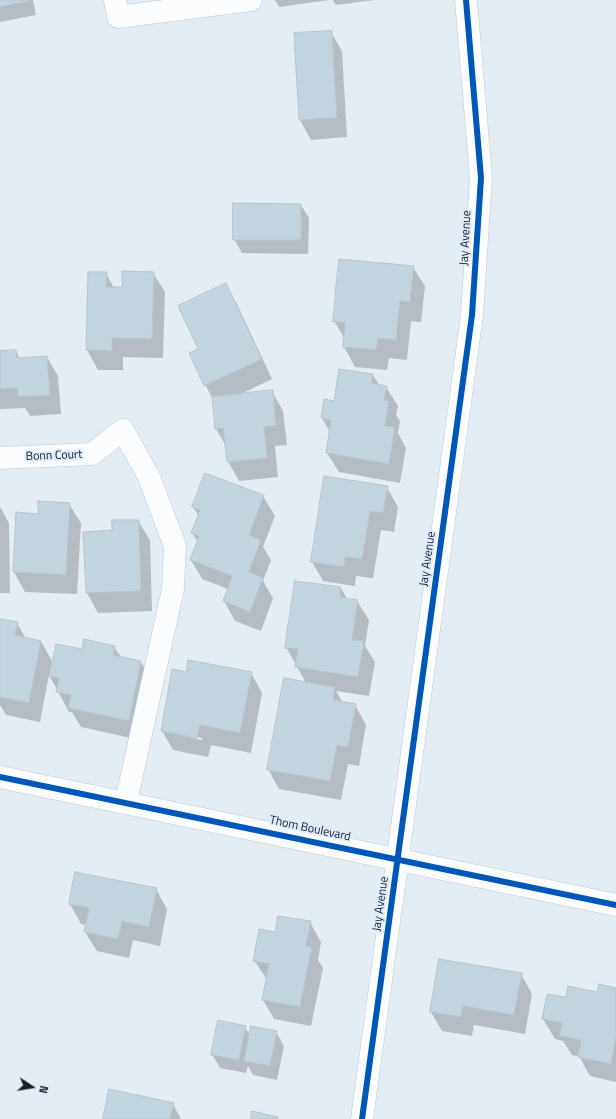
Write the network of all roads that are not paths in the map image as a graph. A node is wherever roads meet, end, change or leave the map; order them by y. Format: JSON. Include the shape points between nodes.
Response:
{"nodes":[{"id":1,"x":115,"y":0,"type":"edge"},
{"id":2,"x":252,"y":0,"type":"edge"},
{"id":3,"x":466,"y":0,"type":"edge"},
{"id":4,"x":0,"y":458,"type":"edge"},
{"id":5,"x":0,"y":777,"type":"edge"},
{"id":6,"x":126,"y":802,"type":"junction"},
{"id":7,"x":399,"y":858,"type":"junction"},
{"id":8,"x":616,"y":905,"type":"edge"},
{"id":9,"x":362,"y":1119,"type":"edge"}],
"edges":[{"from":1,"to":2,"type":"street","via":[[118,17]]},
{"from":3,"to":7,"type":"street","name":"Jay Avenue","via":[[480,178],[472,315]]},
{"from":4,"to":6,"type":"street","name":"Bonn Court","via":[[92,454],[123,430],[149,477],[175,546],[173,589]]},
{"from":5,"to":6,"type":"street","name":"Thom Boulevard"},
{"from":6,"to":7,"type":"street","name":"Thom Boulevard"},
{"from":7,"to":8,"type":"street","name":"Thom Boulevard"},
{"from":7,"to":9,"type":"street","name":"Jay Avenue"}]}
